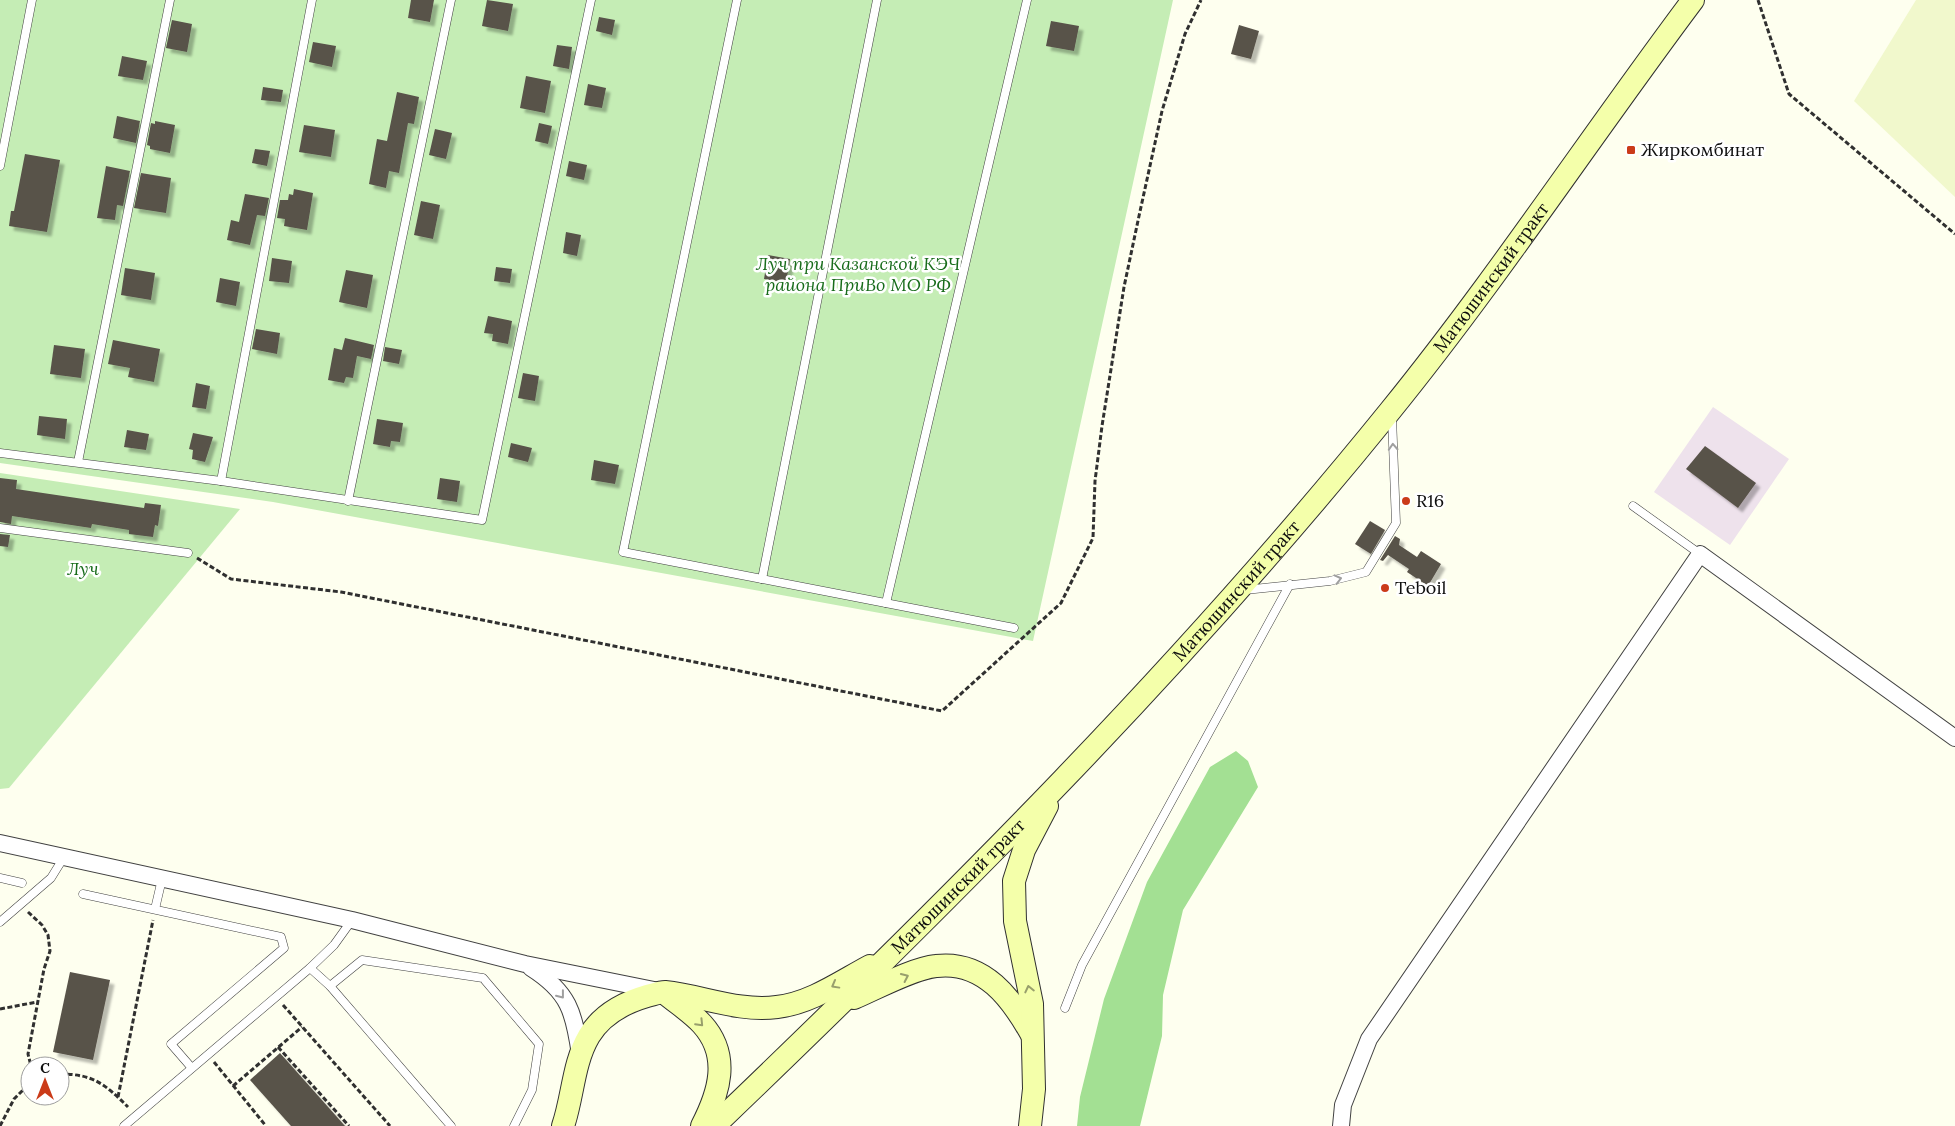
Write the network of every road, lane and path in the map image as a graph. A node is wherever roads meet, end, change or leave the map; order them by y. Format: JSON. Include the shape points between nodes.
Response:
{"nodes":[{"id":1,"x":32,"y":0,"type":"edge"},
{"id":2,"x":170,"y":0,"type":"edge"},
{"id":3,"x":312,"y":0,"type":"edge"},
{"id":4,"x":451,"y":0,"type":"edge"},
{"id":5,"x":591,"y":0,"type":"edge"},
{"id":6,"x":737,"y":0,"type":"edge"},
{"id":7,"x":877,"y":0,"type":"edge"},
{"id":8,"x":1027,"y":0,"type":"edge"},
{"id":9,"x":1201,"y":0,"type":"edge"},
{"id":10,"x":1693,"y":0,"type":"edge"},
{"id":11,"x":1758,"y":0,"type":"edge"},
{"id":12,"x":0,"y":166,"type":"edge"},
{"id":13,"x":1955,"y":234,"type":"edge"},
{"id":14,"x":1392,"y":410,"type":"junction"},
{"id":15,"x":0,"y":453,"type":"edge"},
{"id":16,"x":78,"y":462,"type":"junction"},
{"id":17,"x":221,"y":480,"type":"junction"},
{"id":18,"x":348,"y":501,"type":"junction"},
{"id":19,"x":1633,"y":506,"type":"dead end"},
{"id":20,"x":0,"y":528,"type":"edge"},
{"id":21,"x":188,"y":553,"type":"joint"},
{"id":22,"x":1700,"y":554,"type":"junction"},
{"id":23,"x":762,"y":579,"type":"junction"},
{"id":24,"x":1290,"y":584,"type":"junction"},
{"id":25,"x":1236,"y":591,"type":"junction"},
{"id":26,"x":886,"y":603,"type":"junction"},
{"id":27,"x":1014,"y":628,"type":"dead end"},
{"id":28,"x":1955,"y":738,"type":"edge"},
{"id":29,"x":1056,"y":788,"type":"junction"},
{"id":30,"x":0,"y":843,"type":"edge"},
{"id":31,"x":64,"y":856,"type":"junction"},
{"id":32,"x":0,"y":878,"type":"edge"},
{"id":33,"x":162,"y":878,"type":"junction"},
{"id":34,"x":22,"y":883,"type":"dead end"},
{"id":35,"x":83,"y":894,"type":"dead end"},
{"id":36,"x":20,"y":905,"type":"junction"},
{"id":37,"x":155,"y":909,"type":"junction"},
{"id":38,"x":352,"y":920,"type":"junction"},
{"id":39,"x":0,"y":922,"type":"edge"},
{"id":40,"x":892,"y":953,"type":"junction"},
{"id":41,"x":524,"y":964,"type":"junction"},
{"id":42,"x":310,"y":968,"type":"junction"},
{"id":43,"x":330,"y":986,"type":"junction"},
{"id":44,"x":663,"y":992,"type":"junction"},
{"id":45,"x":275,"y":997,"type":"junction"},
{"id":46,"x":38,"y":1002,"type":"junction"},
{"id":47,"x":844,"y":1002,"type":"junction"},
{"id":48,"x":1065,"y":1008,"type":"dead end"},
{"id":49,"x":0,"y":1009,"type":"edge"},
{"id":50,"x":302,"y":1026,"type":"junction"},
{"id":51,"x":1033,"y":1037,"type":"junction"},
{"id":52,"x":278,"y":1047,"type":"junction"},
{"id":53,"x":208,"y":1054,"type":"junction"},
{"id":54,"x":580,"y":1055,"type":"junction"},
{"id":55,"x":28,"y":1056,"type":"edge"},
{"id":56,"x":191,"y":1067,"type":"junction"},
{"id":57,"x":70,"y":1074,"type":"edge"},
{"id":58,"x":233,"y":1086,"type":"junction"},
{"id":59,"x":20,"y":1093,"type":"edge"},
{"id":60,"x":118,"y":1097,"type":"junction"},
{"id":61,"x":136,"y":1114,"type":"junction"},
{"id":62,"x":0,"y":1126,"type":"edge"},
{"id":63,"x":124,"y":1126,"type":"edge"},
{"id":64,"x":266,"y":1126,"type":"edge"},
{"id":65,"x":349,"y":1126,"type":"edge"},
{"id":66,"x":390,"y":1126,"type":"edge"},
{"id":67,"x":451,"y":1126,"type":"edge"},
{"id":68,"x":514,"y":1126,"type":"edge"},
{"id":69,"x":563,"y":1126,"type":"edge"},
{"id":70,"x":702,"y":1126,"type":"edge"},
{"id":71,"x":714,"y":1126,"type":"edge"},
{"id":72,"x":1030,"y":1126,"type":"edge"},
{"id":73,"x":1341,"y":1126,"type":"edge"}],
"edges":[{"from":1,"to":12,"type":"lane"},
{"from":2,"to":16,"type":"lane"},
{"from":3,"to":17,"type":"lane"},
{"from":4,"to":18,"type":"lane"},
{"from":5,"to":18,"type":"lane","via":[[482,520]]},
{"from":6,"to":23,"type":"lane","via":[[623,552]]},
{"from":7,"to":23,"type":"lane"},
{"from":8,"to":26,"type":"lane"},
{"from":9,"to":21,"type":"path","via":[[1185,34],[1162,111],[1124,288],[1095,481],[1092,538],[1060,604],[942,711],[341,592],[231,579]]},
{"from":10,"to":14,"type":"main road","name":"Матюшинский тракт"},
{"from":11,"to":13,"type":"path","via":[[1789,94]]},
{"from":24,"to":14,"type":"lane","one_way":true,"via":[[1330,581],[1366,572],[1396,523]]},
{"from":14,"to":25,"type":"main road","name":"Матюшинский тракт"},
{"from":15,"to":16,"type":"lane"},
{"from":16,"to":17,"type":"lane"},
{"from":17,"to":18,"type":"lane"},
{"from":19,"to":22,"type":"lane"},
{"from":20,"to":21,"type":"lane"},
{"from":22,"to":28,"type":"street"},
{"from":22,"to":73,"type":"street","via":[[1369,1039],[1343,1105]]},
{"from":23,"to":26,"type":"lane"},
{"from":24,"to":25,"type":"lane"},
{"from":24,"to":48,"type":"lane","via":[[1082,966]]},
{"from":25,"to":29,"type":"main road","name":"Матюшинский тракт"},
{"from":26,"to":27,"type":"lane"},
{"from":29,"to":40,"type":"main road","name":"Матюшинский тракт"},
{"from":51,"to":29,"type":"main road","one_way":true,"via":[[1032,1004],[1016,922],[1014,881],[1024,850]]},
{"from":30,"to":31,"type":"street"},
{"from":31,"to":33,"type":"street"},
{"from":31,"to":36,"type":"lane","via":[[51,878]]},
{"from":32,"to":34,"type":"lane"},
{"from":33,"to":37,"type":"lane"},
{"from":33,"to":38,"type":"street"},
{"from":35,"to":37,"type":"lane"},
{"from":36,"to":39,"type":"lane"},
{"from":36,"to":46,"type":"path","via":[[48,935],[50,951]]},
{"from":37,"to":56,"type":"lane","via":[[281,937],[284,948],[171,1044]]},
{"from":37,"to":60,"type":"path"},
{"from":38,"to":41,"type":"street"},
{"from":38,"to":42,"type":"lane","via":[[334,945]]},
{"from":40,"to":44,"type":"main road","one_way":true,"via":[[814,997],[778,1007],[740,1007]]},
{"from":40,"to":47,"type":"main road","name":"Матюшинский тракт"},
{"from":41,"to":44,"type":"street"},
{"from":41,"to":54,"type":"street","one_way":true,"via":[[548,979],[565,1000],[575,1021]]},
{"from":42,"to":43,"type":"lane"},
{"from":42,"to":45,"type":"lane"},
{"from":43,"to":67,"type":"lane"},
{"from":43,"to":68,"type":"lane","via":[[362,960],[483,978],[539,1044],[532,1090]]},
{"from":44,"to":54,"type":"main road","via":[[617,1007],[601,1020]]},
{"from":44,"to":70,"type":"main road","one_way":true,"via":[[703,1024],[714,1042],[720,1082]]},
{"from":45,"to":50,"type":"path"},
{"from":45,"to":53,"type":"lane"},
{"from":46,"to":49,"type":"path"},
{"from":46,"to":55,"type":"path"},
{"from":47,"to":51,"type":"main road","one_way":true,"via":[[917,971],[936,966],[959,967],[980,973],[1000,989],[1017,1009]]},
{"from":47,"to":71,"type":"main road","name":"Матюшинский тракт"},
{"from":50,"to":52,"type":"path"},
{"from":50,"to":66,"type":"path"},
{"from":51,"to":72,"type":"main road","via":[[1034,1089]]},
{"from":52,"to":58,"type":"path"},
{"from":52,"to":65,"type":"path"},
{"from":53,"to":56,"type":"lane"},
{"from":53,"to":58,"type":"path"},
{"from":54,"to":69,"type":"main road"},
{"from":56,"to":61,"type":"lane"},
{"from":57,"to":60,"type":"path","via":[[82,1074]]},
{"from":58,"to":64,"type":"path"},
{"from":59,"to":62,"type":"path"},
{"from":60,"to":61,"type":"path"},
{"from":61,"to":63,"type":"lane"}]}
